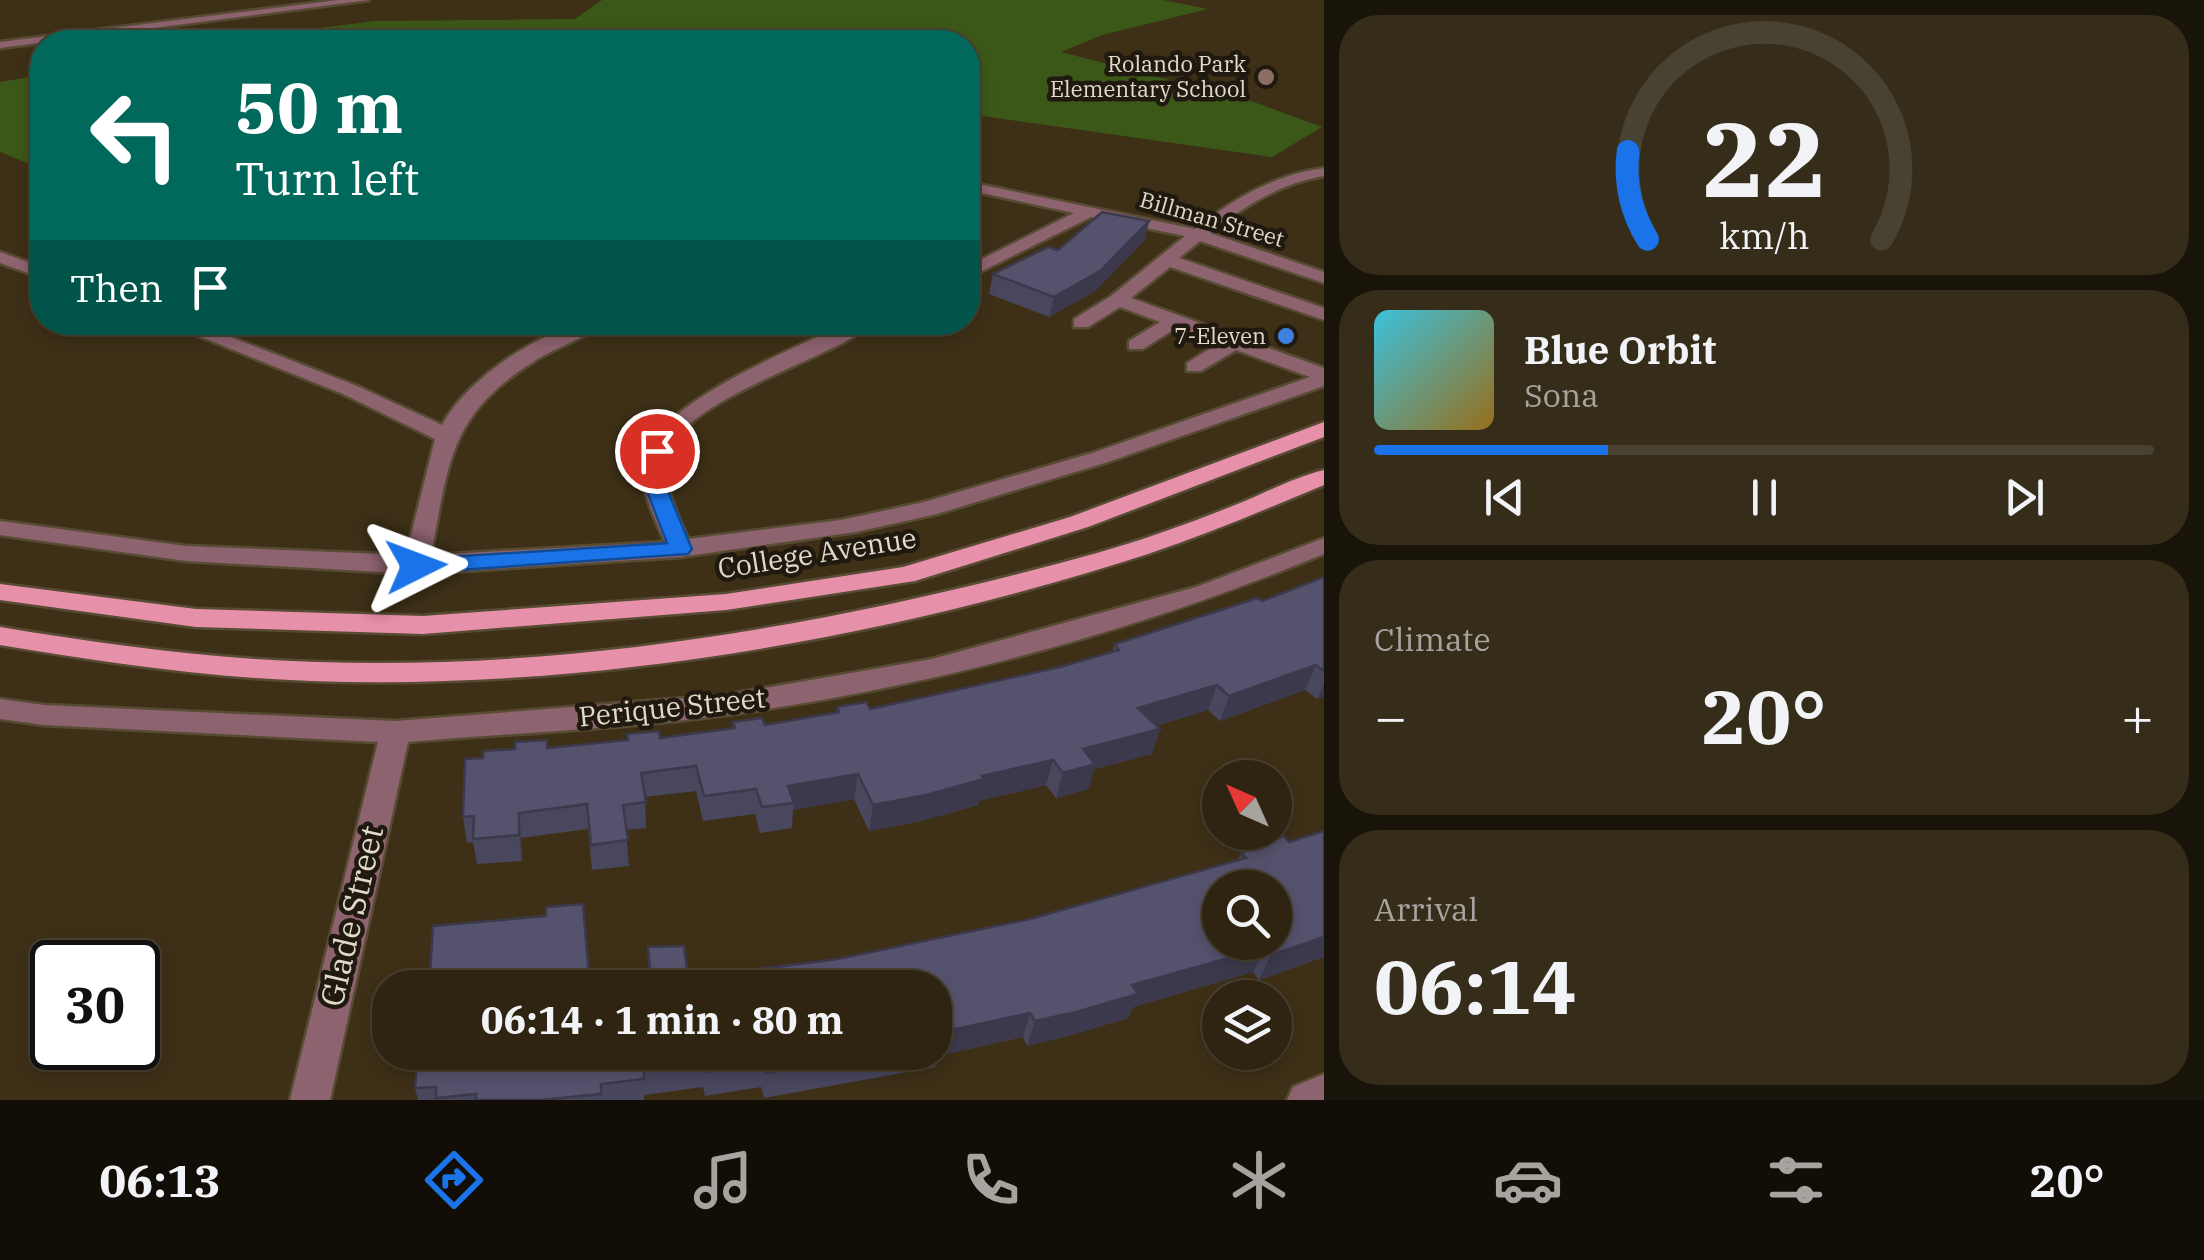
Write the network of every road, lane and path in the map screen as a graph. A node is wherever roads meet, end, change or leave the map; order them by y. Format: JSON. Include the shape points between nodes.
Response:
{"nodes":[{"id":1,"x":364,"y":0,"type":"edge"},
{"id":2,"x":121,"y":30,"type":"edge"},
{"id":3,"x":30,"y":41,"type":"edge"},
{"id":4,"x":0,"y":45,"type":"edge"},
{"id":5,"x":1324,"y":172,"type":"edge"},
{"id":6,"x":980,"y":188,"type":"edge"},
{"id":7,"x":1092,"y":210,"type":"junction"},
{"id":8,"x":1197,"y":234,"type":"junction"},
{"id":9,"x":0,"y":256,"type":"edge"},
{"id":10,"x":1166,"y":260,"type":"junction"},
{"id":11,"x":980,"y":266,"type":"edge"},
{"id":12,"x":30,"y":268,"type":"edge"},
{"id":13,"x":1316,"y":272,"type":"edge"},
{"id":14,"x":1260,"y":292,"type":"junction"},
{"id":15,"x":1118,"y":300,"type":"junction"},
{"id":16,"x":1324,"y":314,"type":"edge"},
{"id":17,"x":1174,"y":321,"type":"junction"},
{"id":18,"x":1080,"y":324,"type":"dead end"},
{"id":19,"x":208,"y":335,"type":"edge"},
{"id":20,"x":567,"y":335,"type":"edge"},
{"id":21,"x":840,"y":335,"type":"edge"},
{"id":22,"x":1233,"y":342,"type":"junction"},
{"id":23,"x":1136,"y":345,"type":"dead end"},
{"id":24,"x":1194,"y":367,"type":"dead end"},
{"id":25,"x":1324,"y":377,"type":"edge"},
{"id":26,"x":1324,"y":429,"type":"edge"},
{"id":27,"x":447,"y":436,"type":"junction"},
{"id":28,"x":1324,"y":478,"type":"edge"},
{"id":29,"x":0,"y":528,"type":"edge"},
{"id":30,"x":1324,"y":545,"type":"edge"},
{"id":31,"x":680,"y":549,"type":"junction"},
{"id":32,"x":416,"y":566,"type":"junction"},
{"id":33,"x":0,"y":592,"type":"edge"},
{"id":34,"x":0,"y":636,"type":"edge"},
{"id":35,"x":0,"y":709,"type":"edge"},
{"id":36,"x":395,"y":732,"type":"junction"},
{"id":37,"x":1324,"y":1094,"type":"edge"},
{"id":38,"x":310,"y":1100,"type":"edge"},
{"id":39,"x":1307,"y":1100,"type":"edge"}],
"edges":[{"from":1,"to":2,"type":"street"},
{"from":3,"to":4,"type":"street"},
{"from":5,"to":8,"type":"street","via":[[1279,179]]},
{"from":6,"to":7,"type":"street","name":"Billman Street"},
{"from":7,"to":8,"type":"street","name":"Billman Street"},
{"from":7,"to":11,"type":"street"},
{"from":8,"to":10,"type":"street"},
{"from":8,"to":13,"type":"street","name":"Billman Street"},
{"from":9,"to":12,"type":"street"},
{"from":10,"to":14,"type":"street"},
{"from":10,"to":15,"type":"street"},
{"from":13,"to":14,"type":"street"},
{"from":14,"to":16,"type":"street"},
{"from":15,"to":17,"type":"street"},
{"from":15,"to":18,"type":"street"},
{"from":17,"to":22,"type":"street"},
{"from":17,"to":23,"type":"street"},
{"from":19,"to":27,"type":"street"},
{"from":20,"to":27,"type":"street","via":[[504,373]]},
{"from":21,"to":31,"type":"street","via":[[716,397],[657,451],[659,494]]},
{"from":22,"to":24,"type":"street"},
{"from":22,"to":25,"type":"street"},
{"from":25,"to":31,"type":"street","via":[[1031,481],[869,522]]},
{"from":26,"to":33,"type":"main road","name":"College Avenue","via":[[1079,522],[906,575],[726,602],[423,625],[196,618]]},
{"from":27,"to":32,"type":"street"},
{"from":28,"to":34,"type":"main road","via":[[1154,544],[898,614],[702,648],[532,668],[390,672],[242,668],[71,651]]},
{"from":29,"to":32,"type":"street","via":[[142,547]]},
{"from":30,"to":36,"type":"street","name":"Perique Street","via":[[1205,593],[932,669],[725,705]]},
{"from":31,"to":32,"type":"street"},
{"from":35,"to":36,"type":"street","name":"Perique Street"},
{"from":36,"to":38,"type":"street","name":"Glade Street"},
{"from":37,"to":39,"type":"street"}]}
